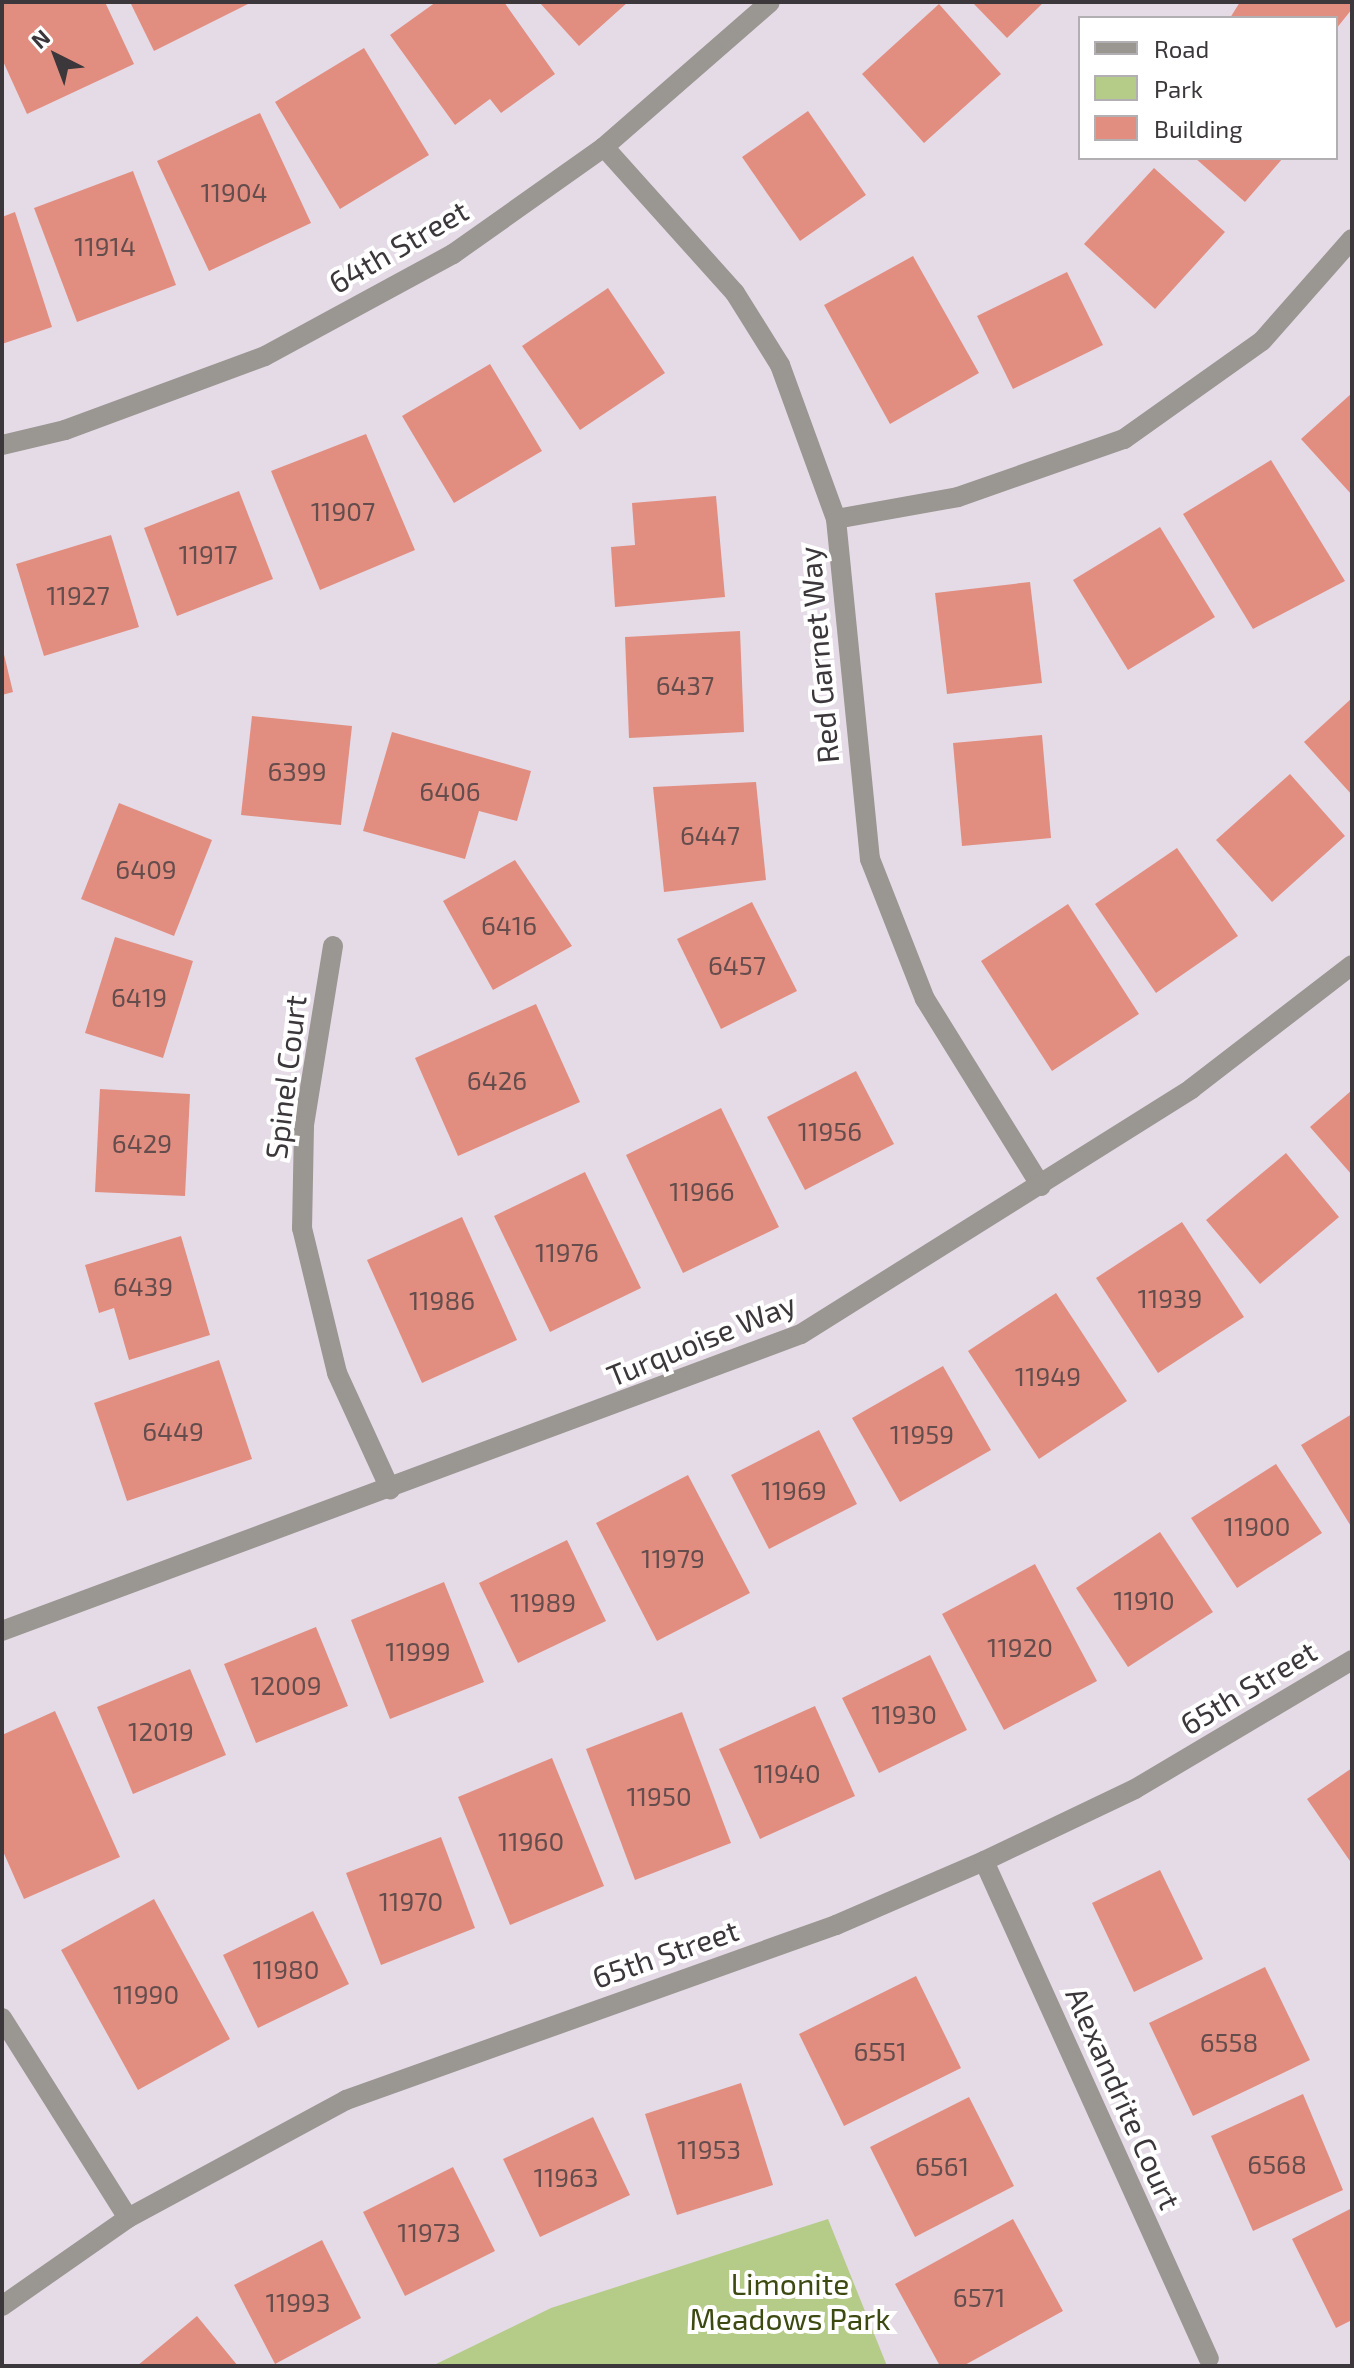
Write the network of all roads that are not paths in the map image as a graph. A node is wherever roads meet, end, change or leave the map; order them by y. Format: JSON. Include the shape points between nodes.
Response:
{"nodes":[{"id":1,"x":770,"y":2,"type":"edge"},
{"id":2,"x":604,"y":147,"type":"junction"},
{"id":3,"x":1352,"y":239,"type":"edge"},
{"id":4,"x":2,"y":445,"type":"edge"},
{"id":5,"x":836,"y":519,"type":"junction"},
{"id":6,"x":333,"y":946,"type":"dead end"},
{"id":7,"x":1352,"y":965,"type":"edge"},
{"id":8,"x":1041,"y":1186,"type":"junction"},
{"id":9,"x":390,"y":1489,"type":"junction"},
{"id":10,"x":2,"y":1631,"type":"edge"},
{"id":11,"x":1352,"y":1660,"type":"edge"},
{"id":12,"x":984,"y":1861,"type":"junction"},
{"id":13,"x":2,"y":2018,"type":"edge"},
{"id":14,"x":128,"y":2218,"type":"junction"},
{"id":15,"x":2,"y":2306,"type":"edge"},
{"id":16,"x":1209,"y":2359,"type":"dead end"}],
"edges":[{"from":1,"to":2,"type":"street","name":"64th Street"},
{"from":2,"to":4,"type":"street","name":"64th Street","via":[[453,254],[265,356],[65,430]]},
{"from":2,"to":5,"type":"street","name":"Red Garnet Way","via":[[735,293],[780,365]]},
{"from":3,"to":5,"type":"street","via":[[1262,341],[1124,439],[958,497]]},
{"from":5,"to":8,"type":"street","name":"Red Garnet Way","via":[[870,859],[925,999]]},
{"from":6,"to":9,"type":"street","name":"Spinel Court","via":[[304,1126],[302,1228],[337,1373]]},
{"from":7,"to":8,"type":"street","name":"Turquoise Way","via":[[1191,1089]]},
{"from":8,"to":9,"type":"street","name":"Turquoise Way","via":[[801,1334]]},
{"from":9,"to":10,"type":"street","name":"Turquoise Way"},
{"from":11,"to":12,"type":"street","name":"65th Street","via":[[1135,1789]]},
{"from":12,"to":14,"type":"street","name":"65th Street","via":[[836,1925],[346,2100]]},
{"from":12,"to":16,"type":"street","name":"Alexandrite Court"},
{"from":13,"to":14,"type":"street"},
{"from":14,"to":15,"type":"street","name":"65th Street"}]}
